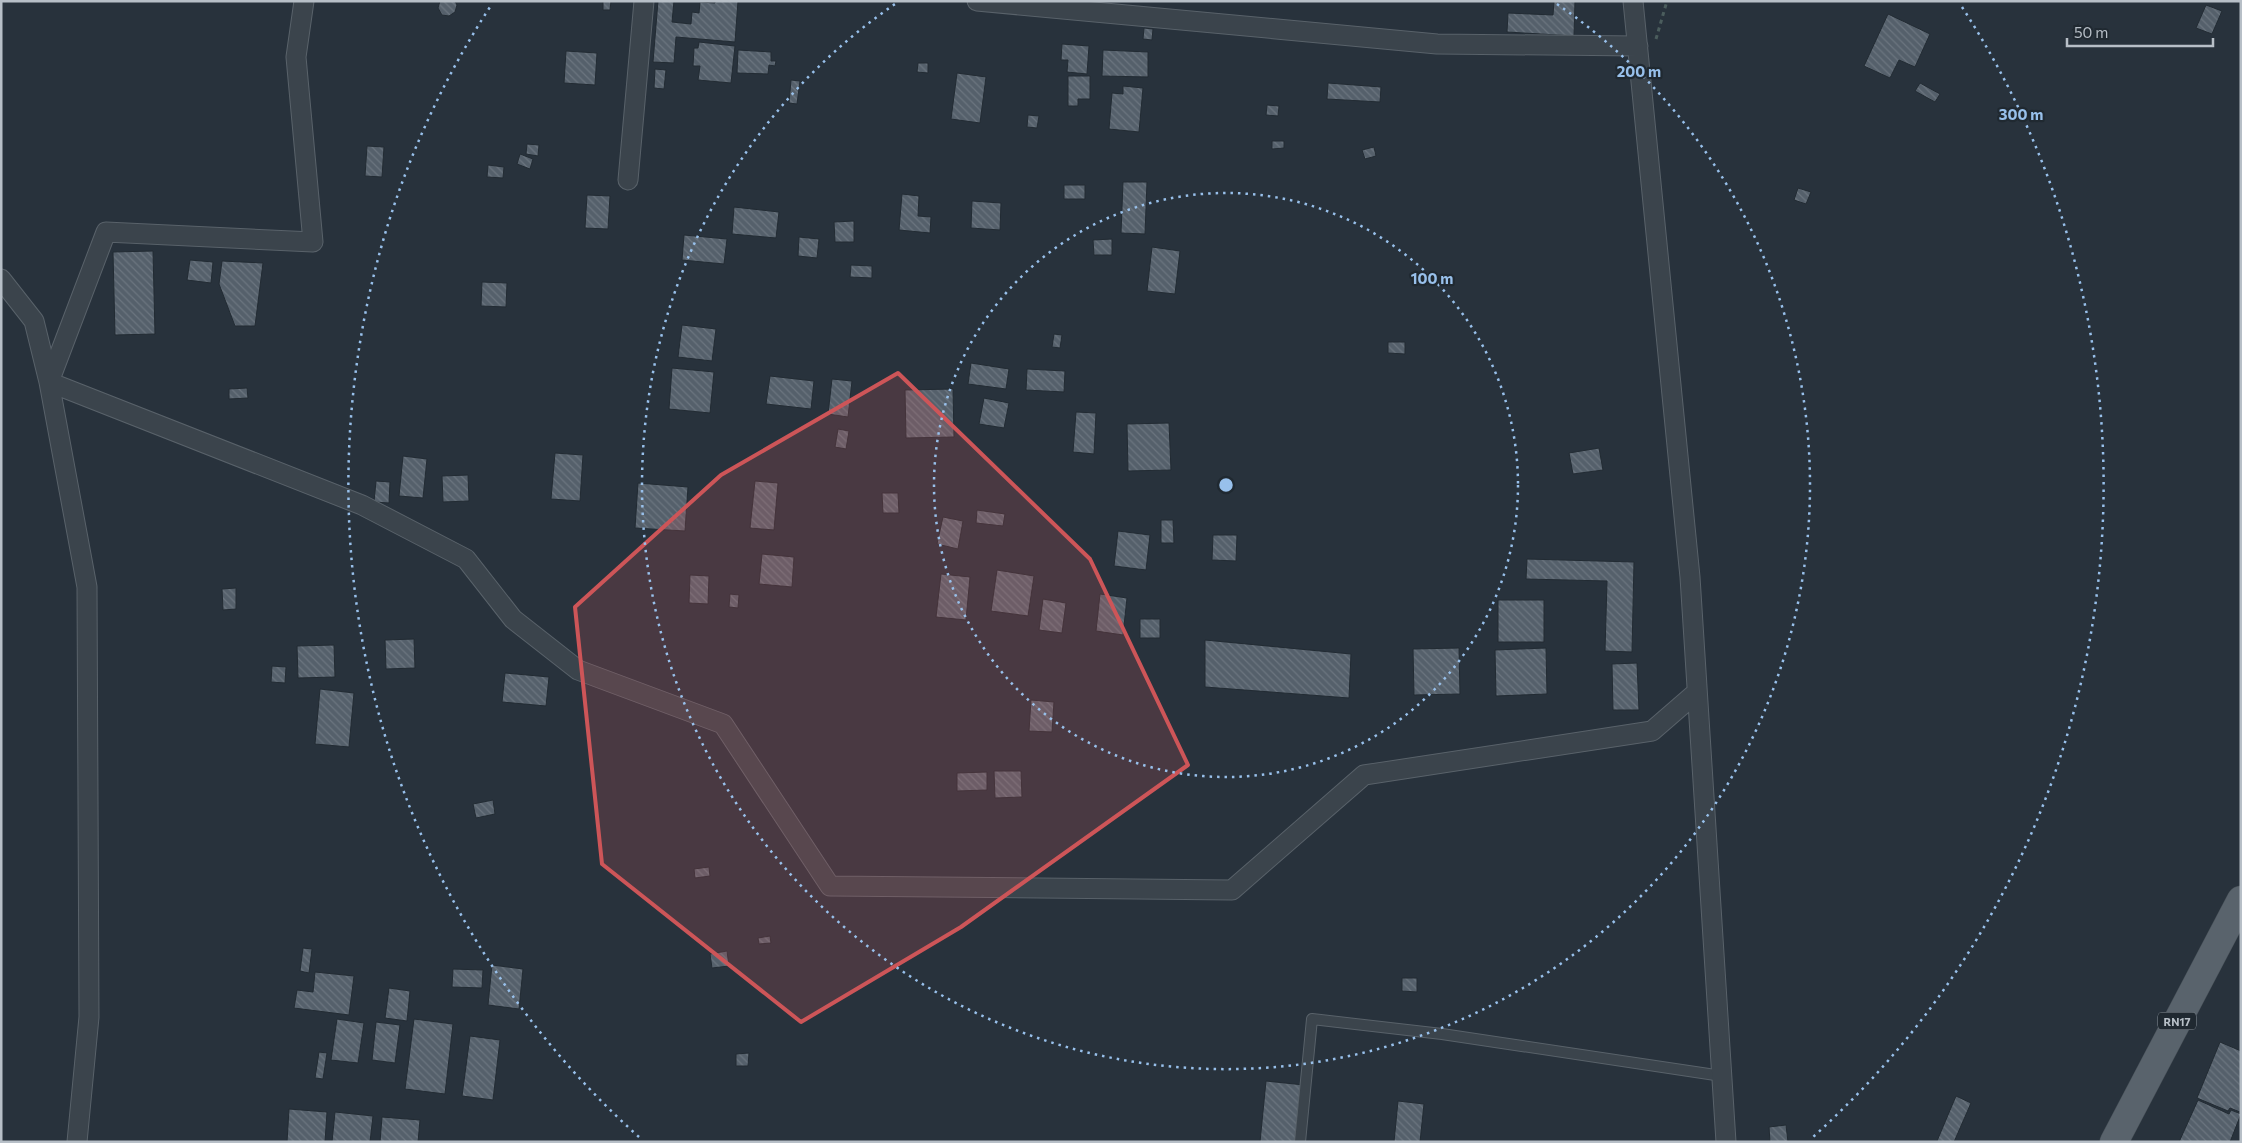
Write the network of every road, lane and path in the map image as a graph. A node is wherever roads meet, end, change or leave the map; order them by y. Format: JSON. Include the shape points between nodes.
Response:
{"nodes":[{"id":1,"x":304,"y":1,"type":"edge"},
{"id":2,"x":644,"y":1,"type":"edge"},
{"id":3,"x":977,"y":1,"type":"edge"},
{"id":4,"x":1633,"y":2,"type":"edge"},
{"id":5,"x":1638,"y":46,"type":"junction"},
{"id":6,"x":628,"y":180,"type":"dead end"},
{"id":7,"x":1,"y":279,"type":"edge"},
{"id":8,"x":50,"y":382,"type":"junction"},
{"id":9,"x":1697,"y":692,"type":"junction"},
{"id":10,"x":2241,"y":900,"type":"edge"},
{"id":11,"x":1722,"y":1076,"type":"junction"},
{"id":12,"x":77,"y":1142,"type":"edge"},
{"id":13,"x":1300,"y":1142,"type":"edge"},
{"id":14,"x":1726,"y":1142,"type":"edge"},
{"id":15,"x":2114,"y":1142,"type":"edge"}],
"edges":[{"from":1,"to":8,"type":"street","via":[[296,57],[313,242],[106,232]]},
{"from":2,"to":6,"type":"street"},
{"from":3,"to":5,"type":"street","via":[[1436,44]]},
{"from":4,"to":5,"type":"street"},
{"from":5,"to":9,"type":"street","via":[[1690,578]]},
{"from":7,"to":8,"type":"street","via":[[34,321]]},
{"from":8,"to":9,"type":"street","via":[[362,504],[466,559],[513,618],[578,670],[723,724],[830,886],[1232,890],[1364,775],[1652,731]]},
{"from":8,"to":12,"type":"street","via":[[87,587],[89,1017]]},
{"from":9,"to":11,"type":"street"},
{"from":10,"to":15,"type":"main road","number":"RN17"},
{"from":11,"to":13,"type":"lane","via":[[1442,1034],[1312,1019]]},
{"from":11,"to":14,"type":"street"}]}
